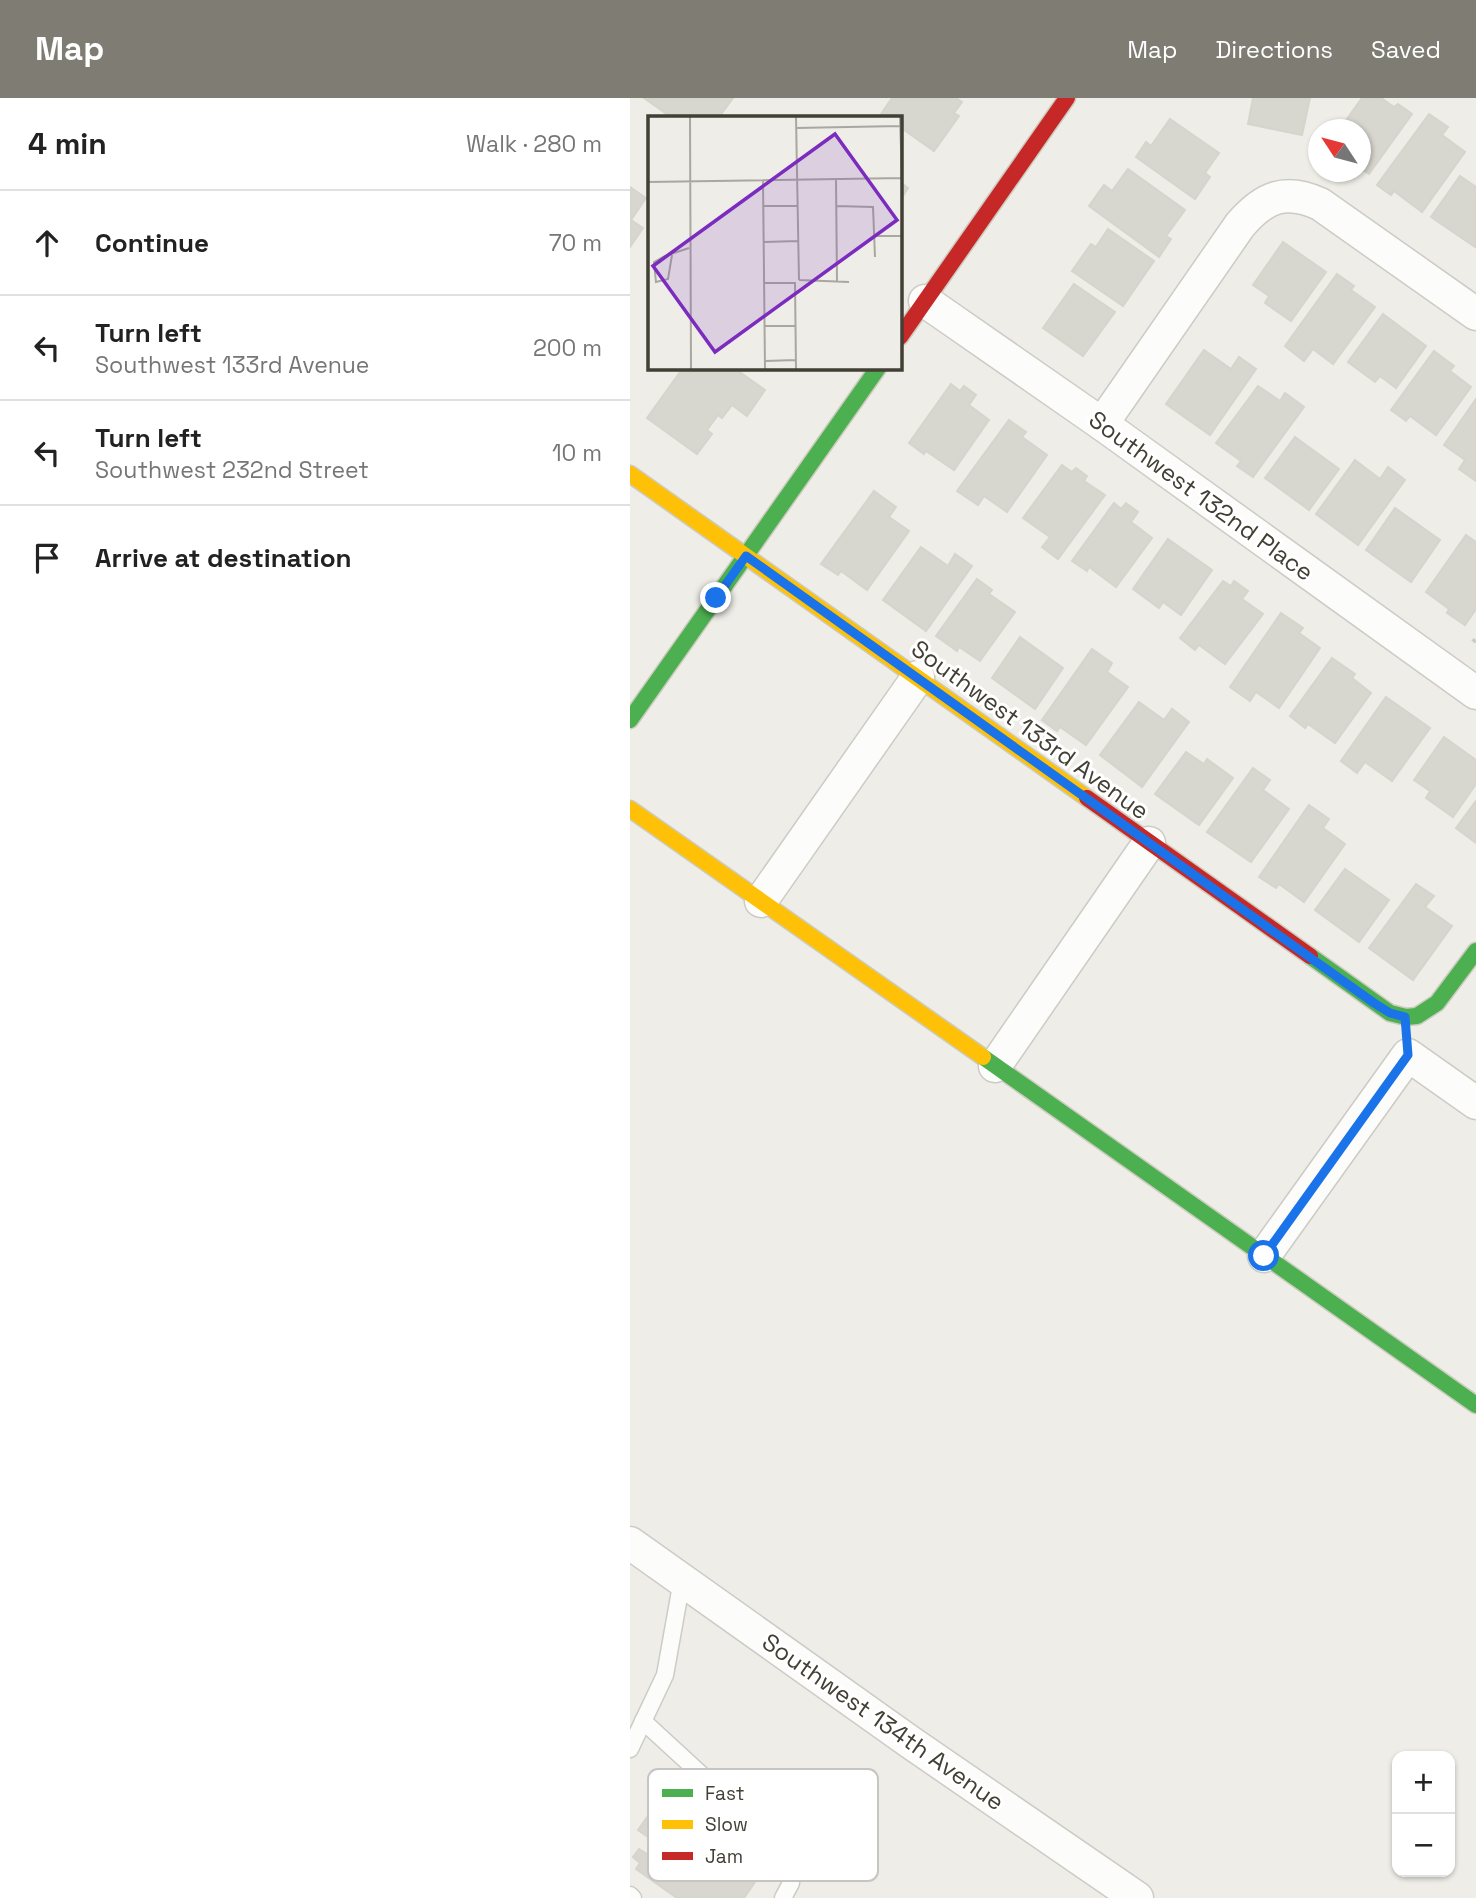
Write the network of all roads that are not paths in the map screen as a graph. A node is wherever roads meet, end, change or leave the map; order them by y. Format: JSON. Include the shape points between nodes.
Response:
{"nodes":[{"id":1,"x":1067,"y":98,"type":"edge"},
{"id":2,"x":925,"y":301,"type":"junction"},
{"id":3,"x":1476,"y":314,"type":"edge"},
{"id":4,"x":901,"y":336,"type":"edge"},
{"id":5,"x":877,"y":369,"type":"edge"},
{"id":6,"x":1102,"y":425,"type":"junction"},
{"id":7,"x":630,"y":474,"type":"edge"},
{"id":8,"x":746,"y":556,"type":"junction"},
{"id":9,"x":918,"y":677,"type":"junction"},
{"id":10,"x":1476,"y":693,"type":"edge"},
{"id":11,"x":630,"y":720,"type":"edge"},
{"id":12,"x":630,"y":809,"type":"edge"},
{"id":13,"x":1149,"y":843,"type":"junction"},
{"id":14,"x":761,"y":901,"type":"junction"},
{"id":15,"x":1476,"y":951,"type":"edge"},
{"id":16,"x":1405,"y":1017,"type":"junction"},
{"id":17,"x":1408,"y":1055,"type":"junction"},
{"id":18,"x":995,"y":1066,"type":"junction"},
{"id":19,"x":1476,"y":1103,"type":"edge"},
{"id":20,"x":1264,"y":1256,"type":"junction"},
{"id":21,"x":1476,"y":1405,"type":"edge"},
{"id":22,"x":630,"y":1543,"type":"edge"},
{"id":23,"x":682,"y":1580,"type":"junction"},
{"id":24,"x":643,"y":1721,"type":"junction"},
{"id":25,"x":630,"y":1749,"type":"edge"},
{"id":26,"x":695,"y":1769,"type":"edge"},
{"id":27,"x":791,"y":1881,"type":"edge"},
{"id":28,"x":783,"y":1898,"type":"edge"},
{"id":29,"x":1137,"y":1898,"type":"edge"}],
"edges":[{"from":1,"to":2,"type":"street"},
{"from":2,"to":4,"type":"street"},
{"from":2,"to":6,"type":"street","name":"Southwest 132nd Place"},
{"from":3,"to":6,"type":"street","via":[[1320,204],[1297,196],[1272,198],[1240,225]]},
{"from":5,"to":8,"type":"street"},
{"from":6,"to":10,"type":"street","name":"Southwest 132nd Place"},
{"from":7,"to":8,"type":"street","name":"Southwest 133rd Avenue"},
{"from":8,"to":9,"type":"street","name":"Southwest 133rd Avenue"},
{"from":8,"to":11,"type":"street"},
{"from":9,"to":13,"type":"street","name":"Southwest 133rd Avenue"},
{"from":9,"to":14,"type":"street"},
{"from":12,"to":14,"type":"street"},
{"from":13,"to":16,"type":"street","name":"Southwest 133rd Avenue","via":[[1374,1003]]},
{"from":13,"to":18,"type":"street"},
{"from":14,"to":18,"type":"street"},
{"from":15,"to":16,"type":"street","via":[[1433,1007],[1420,1016]]},
{"from":16,"to":17,"type":"street"},
{"from":17,"to":19,"type":"street"},
{"from":17,"to":20,"type":"street"},
{"from":18,"to":20,"type":"street"},
{"from":20,"to":21,"type":"street"},
{"from":22,"to":23,"type":"street","name":"Southwest 134th Avenue"},
{"from":23,"to":24,"type":"lane","via":[[665,1675]]},
{"from":23,"to":29,"type":"street","name":"Southwest 134th Avenue"},
{"from":24,"to":25,"type":"lane"},
{"from":24,"to":26,"type":"lane"},
{"from":27,"to":28,"type":"lane"}]}
